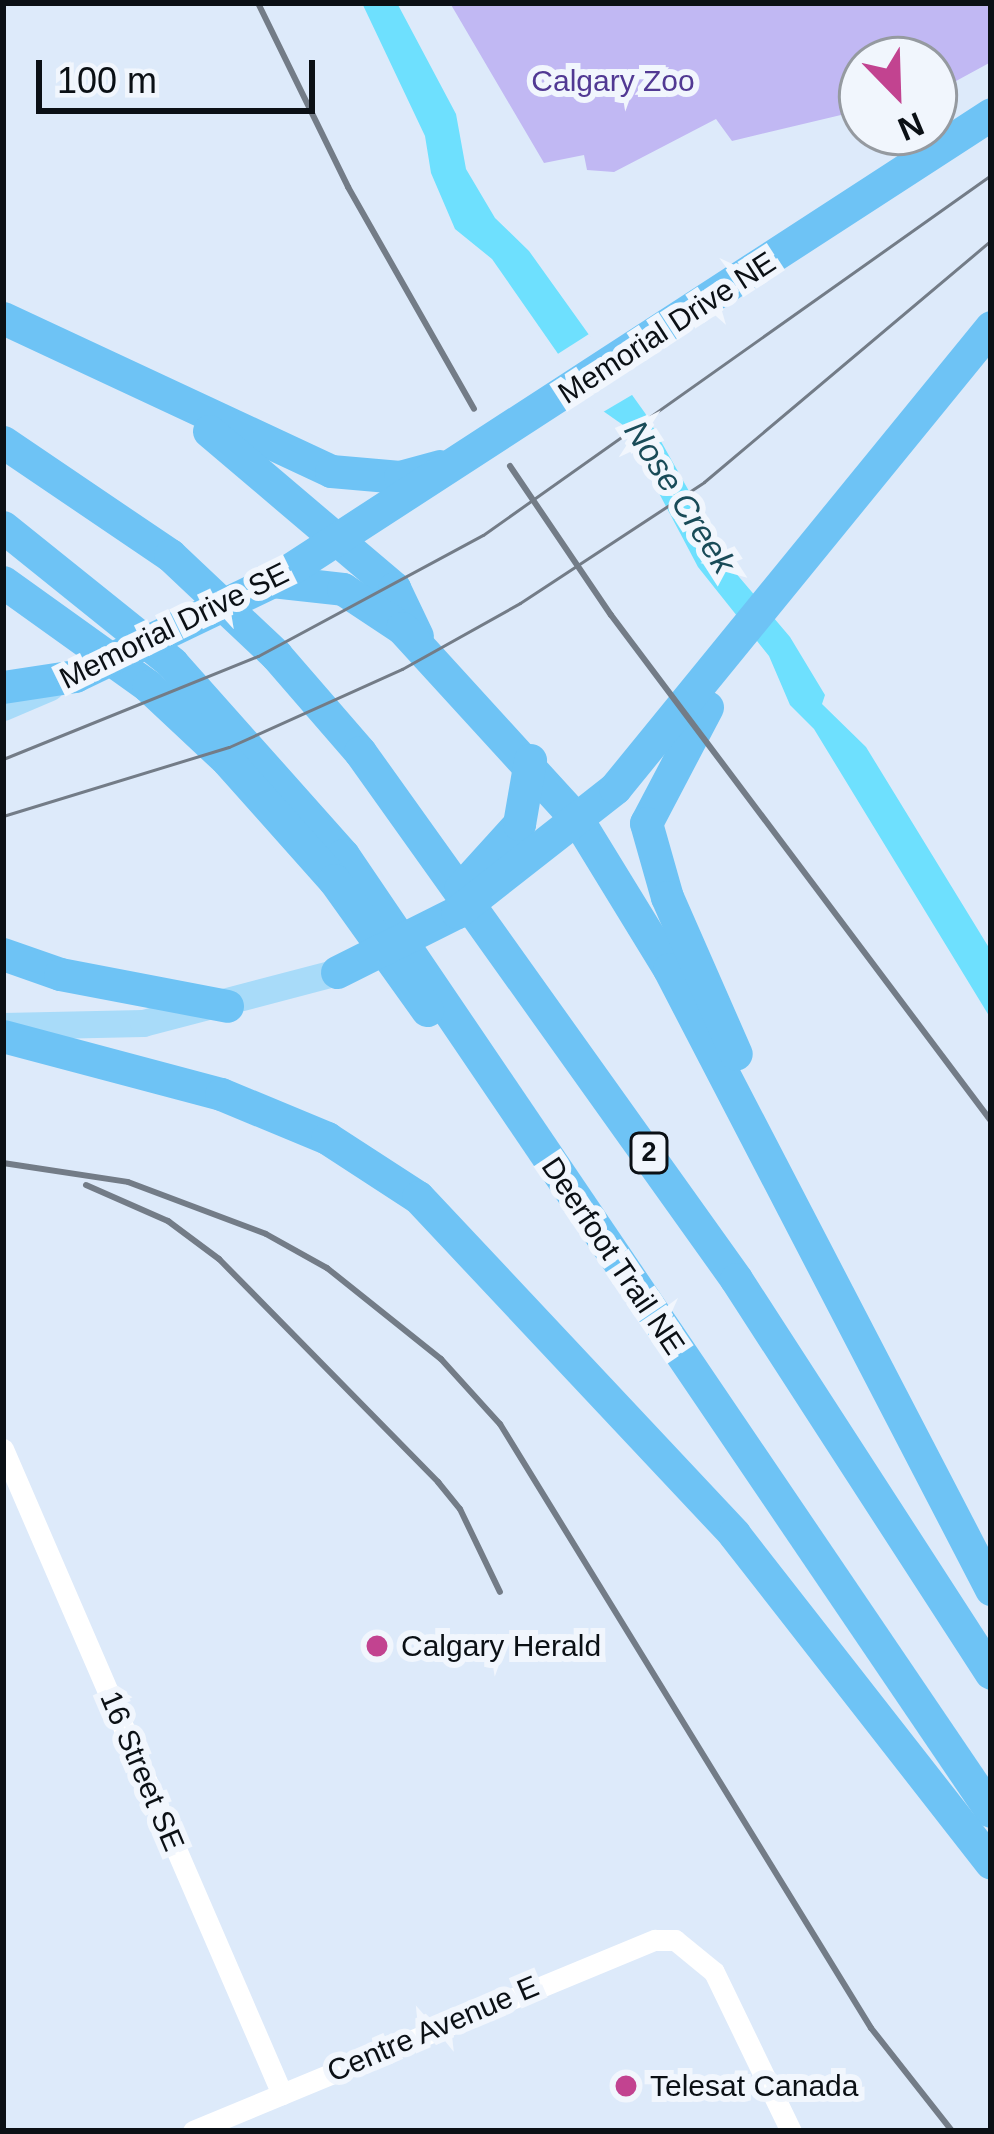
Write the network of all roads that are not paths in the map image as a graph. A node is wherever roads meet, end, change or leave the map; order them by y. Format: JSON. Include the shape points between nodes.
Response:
{"nodes":[{"id":1,"x":991,"y":114,"type":"edge"},
{"id":2,"x":3,"y":318,"type":"edge"},
{"id":3,"x":991,"y":326,"type":"edge"},
{"id":4,"x":174,"y":404,"type":"junction"},
{"id":5,"x":3,"y":442,"type":"edge"},
{"id":6,"x":480,"y":450,"type":"junction"},
{"id":7,"x":3,"y":527,"type":"edge"},
{"id":8,"x":342,"y":539,"type":"junction"},
{"id":9,"x":272,"y":581,"type":"junction"},
{"id":10,"x":3,"y":582,"type":"edge"},
{"id":11,"x":420,"y":644,"type":"junction"},
{"id":12,"x":75,"y":676,"type":"junction"},
{"id":13,"x":3,"y":687,"type":"edge"},
{"id":14,"x":3,"y":707,"type":"edge"},
{"id":15,"x":530,"y":760,"type":"junction"},
{"id":16,"x":661,"y":760,"type":"junction"},
{"id":17,"x":579,"y":822,"type":"junction"},
{"id":18,"x":507,"y":863,"type":"junction"},
{"id":19,"x":3,"y":954,"type":"edge"},
{"id":20,"x":337,"y":972,"type":"joint"},
{"id":21,"x":227,"y":1006,"type":"junction"},
{"id":22,"x":3,"y":1026,"type":"edge"},
{"id":23,"x":3,"y":1036,"type":"edge"},
{"id":24,"x":502,"y":1090,"type":"junction"},
{"id":25,"x":860,"y":1336,"type":"junction"},
{"id":26,"x":3,"y":1449,"type":"edge"},
{"id":27,"x":991,"y":1589,"type":"edge"},
{"id":28,"x":991,"y":1673,"type":"edge"},
{"id":29,"x":991,"y":1811,"type":"edge"},
{"id":30,"x":991,"y":1863,"type":"edge"},
{"id":31,"x":281,"y":2094,"type":"junction"},
{"id":32,"x":193,"y":2131,"type":"edge"},
{"id":33,"x":791,"y":2131,"type":"edge"}],
"edges":[{"from":1,"to":6,"type":"highway","name":"Memorial Drive NE"},
{"from":2,"to":4,"type":"highway"},
{"from":3,"to":16,"type":"highway","via":[[726,661]]},
{"from":4,"to":6,"type":"highway","via":[[356,477],[400,477]]},
{"from":4,"to":8,"type":"highway"},
{"from":5,"to":28,"type":"highway","number":"2","via":[[170,555],[276,655],[410,814],[587,1062]]},
{"from":6,"to":8,"type":"highway","name":"Memorial Drive NE"},
{"from":7,"to":24,"type":"highway","name":"Deerfoot Trail NE","via":[[120,616],[221,712],[388,914]]},
{"from":8,"to":9,"type":"highway","name":"Memorial Drive SE"},
{"from":8,"to":11,"type":"highway","via":[[394,588]]},
{"from":9,"to":11,"type":"highway","via":[[343,589]]},
{"from":9,"to":12,"type":"highway","name":"Memorial Drive SE"},
{"from":10,"to":24,"type":"highway","via":[[148,686],[227,760],[334,880],[434,1021]]},
{"from":11,"to":15,"type":"highway"},
{"from":12,"to":13,"type":"highway"},
{"from":12,"to":14,"type":"main road","name":"Memorial Drive SE"},
{"from":15,"to":17,"type":"highway"},
{"from":15,"to":18,"type":"highway"},
{"from":16,"to":17,"type":"highway"},
{"from":16,"to":25,"type":"highway","via":[[649,846]]},
{"from":17,"to":18,"type":"highway"},
{"from":17,"to":25,"type":"highway","via":[[669,969]]},
{"from":18,"to":20,"type":"highway","via":[[414,937]]},
{"from":19,"to":21,"type":"highway","via":[[60,974]]},
{"from":20,"to":21,"type":"main road"},
{"from":21,"to":22,"type":"main road","via":[[98,1028]]},
{"from":23,"to":30,"type":"highway","via":[[221,1094],[327,1138],[418,1197],[734,1534]]},
{"from":24,"to":29,"type":"highway","name":"Deerfoot Trail NE"},
{"from":25,"to":27,"type":"highway"},
{"from":26,"to":31,"type":"street","name":"16 Street SE"},
{"from":31,"to":32,"type":"street","name":"Centre Avenue E"},
{"from":31,"to":33,"type":"street","name":"Centre Avenue E","via":[[631,1945],[676,1940],[714,1972]]}]}
